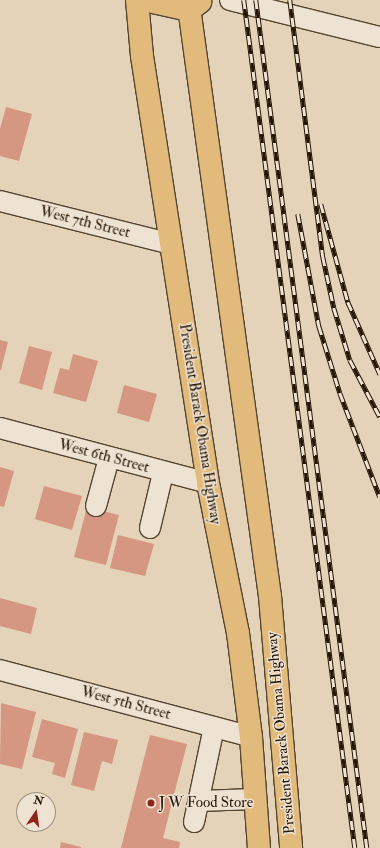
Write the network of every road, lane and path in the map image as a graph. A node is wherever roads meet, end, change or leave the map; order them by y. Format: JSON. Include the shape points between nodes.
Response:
{"nodes":[{"id":1,"x":137,"y":0,"type":"edge"},
{"id":2,"x":144,"y":0,"type":"edge"},
{"id":3,"x":230,"y":0,"type":"edge"},
{"id":4,"x":193,"y":3,"type":"edge"},
{"id":5,"x":380,"y":36,"type":"edge"},
{"id":6,"x":0,"y":201,"type":"edge"},
{"id":7,"x":171,"y":244,"type":"junction"},
{"id":8,"x":0,"y":428,"type":"edge"},
{"id":9,"x":109,"y":458,"type":"junction"},
{"id":10,"x":163,"y":473,"type":"junction"},
{"id":11,"x":208,"y":483,"type":"junction"},
{"id":12,"x":96,"y":506,"type":"dead end"},
{"id":13,"x":150,"y":528,"type":"dead end"},
{"id":14,"x":0,"y":670,"type":"edge"},
{"id":15,"x":214,"y":727,"type":"junction"},
{"id":16,"x":251,"y":737,"type":"junction"},
{"id":17,"x":255,"y":799,"type":"junction"},
{"id":18,"x":198,"y":801,"type":"junction"},
{"id":19,"x":194,"y":822,"type":"dead end"},
{"id":20,"x":259,"y":848,"type":"edge"},
{"id":21,"x":290,"y":848,"type":"edge"}],
"edges":[{"from":1,"to":7,"type":"main road","name":"President Barack Obama Highway","via":[[142,56]]},
{"from":2,"to":4,"type":"main road"},
{"from":3,"to":5,"type":"street"},
{"from":4,"to":21,"type":"main road","name":"President Barack Obama Highway","via":[[270,596]]},
{"from":6,"to":7,"type":"street","name":"West 7th Street"},
{"from":7,"to":11,"type":"main road","name":"President Barack Obama Highway"},
{"from":8,"to":9,"type":"street","name":"West 6th Street"},
{"from":9,"to":10,"type":"street","name":"West 6th Street"},
{"from":9,"to":12,"type":"street"},
{"from":10,"to":11,"type":"street","name":"West 6th Street"},
{"from":10,"to":13,"type":"street"},
{"from":11,"to":16,"type":"main road","name":"President Barack Obama Highway","via":[[238,633]]},
{"from":14,"to":15,"type":"street","name":"West 5th Street"},
{"from":15,"to":16,"type":"street","name":"West 5th Street"},
{"from":15,"to":18,"type":"street"},
{"from":16,"to":17,"type":"main road","name":"President Barack Obama Highway"},
{"from":17,"to":18,"type":"street"},
{"from":17,"to":20,"type":"main road","name":"President Barack Obama Highway"},
{"from":18,"to":19,"type":"street"}]}
